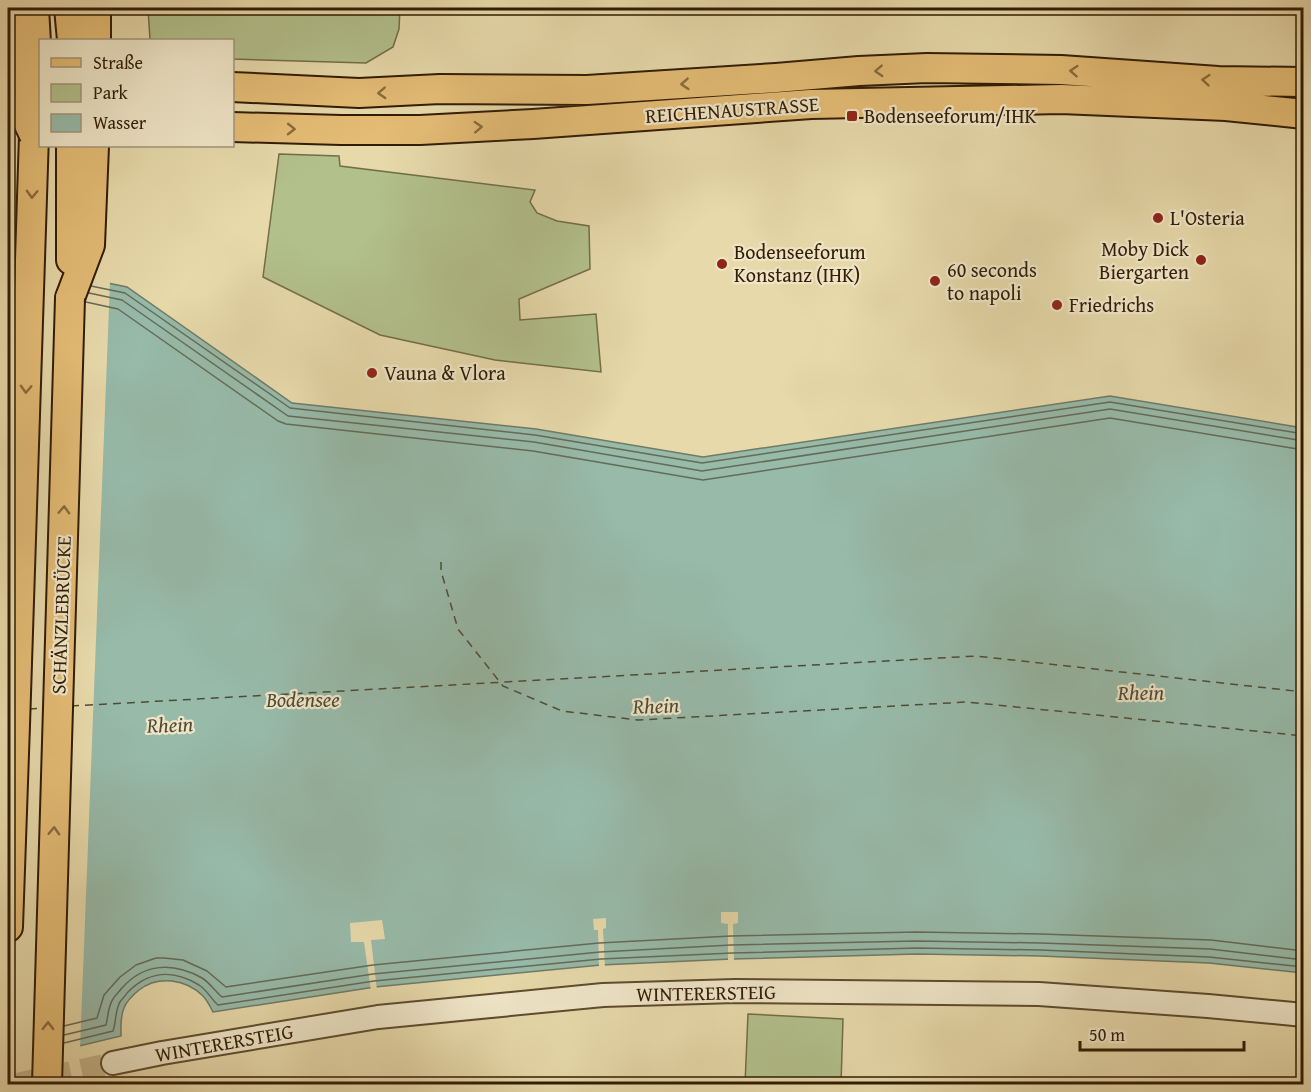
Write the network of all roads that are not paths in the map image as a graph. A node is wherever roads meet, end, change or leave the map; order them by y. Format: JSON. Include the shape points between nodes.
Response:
{"nodes":[{"id":1,"x":9,"y":8,"type":"edge"},
{"id":2,"x":34,"y":8,"type":"edge"},
{"id":3,"x":69,"y":8,"type":"edge"},
{"id":4,"x":96,"y":8,"type":"edge"},
{"id":5,"x":72,"y":39,"type":"edge"},
{"id":6,"x":96,"y":39,"type":"edge"},
{"id":7,"x":1304,"y":82,"type":"edge"},
{"id":8,"x":234,"y":87,"type":"edge"},
{"id":9,"x":1304,"y":114,"type":"edge"},
{"id":10,"x":234,"y":127,"type":"edge"},
{"id":11,"x":34,"y":135,"type":"junction"},
{"id":12,"x":71,"y":147,"type":"edge"},
{"id":13,"x":94,"y":147,"type":"edge"},
{"id":14,"x":70,"y":298,"type":"junction"},
{"id":15,"x":8,"y":927,"type":"edge"},
{"id":16,"x":1304,"y":1016,"type":"edge"},
{"id":17,"x":114,"y":1063,"type":"tunnel mouth"},
{"id":18,"x":47,"y":1084,"type":"edge"}],
"edges":[{"from":1,"to":11,"type":"main road","bridge":true,"via":[[15,95]]},
{"from":2,"to":11,"type":"main road","bridge":true},
{"from":3,"to":5,"type":"main road"},
{"from":4,"to":6,"type":"main road"},
{"from":7,"to":8,"type":"main road","name":"REICHENAUSTRASSE","one_way":true,"via":[[927,68],[587,90],[359,93]]},
{"from":10,"to":9,"type":"main road","name":"REICHENAUSTRASSE","one_way":true,"via":[[420,130],[811,104],[1061,99],[1226,106]]},
{"from":11,"to":15,"type":"main road","one_way":true},
{"from":12,"to":14,"type":"main road","name":"SCHÄNZLEBRÜCKE"},
{"from":13,"to":14,"type":"main road","via":[[90,245]]},
{"from":18,"to":14,"type":"main road","name":"SCHÄNZLEBRÜCKE","one_way":true,"bridge":true},
{"from":16,"to":17,"type":"street","name":"WINTERERSTEIG","via":[[1039,994],[735,991],[603,995],[378,1017]]}]}
